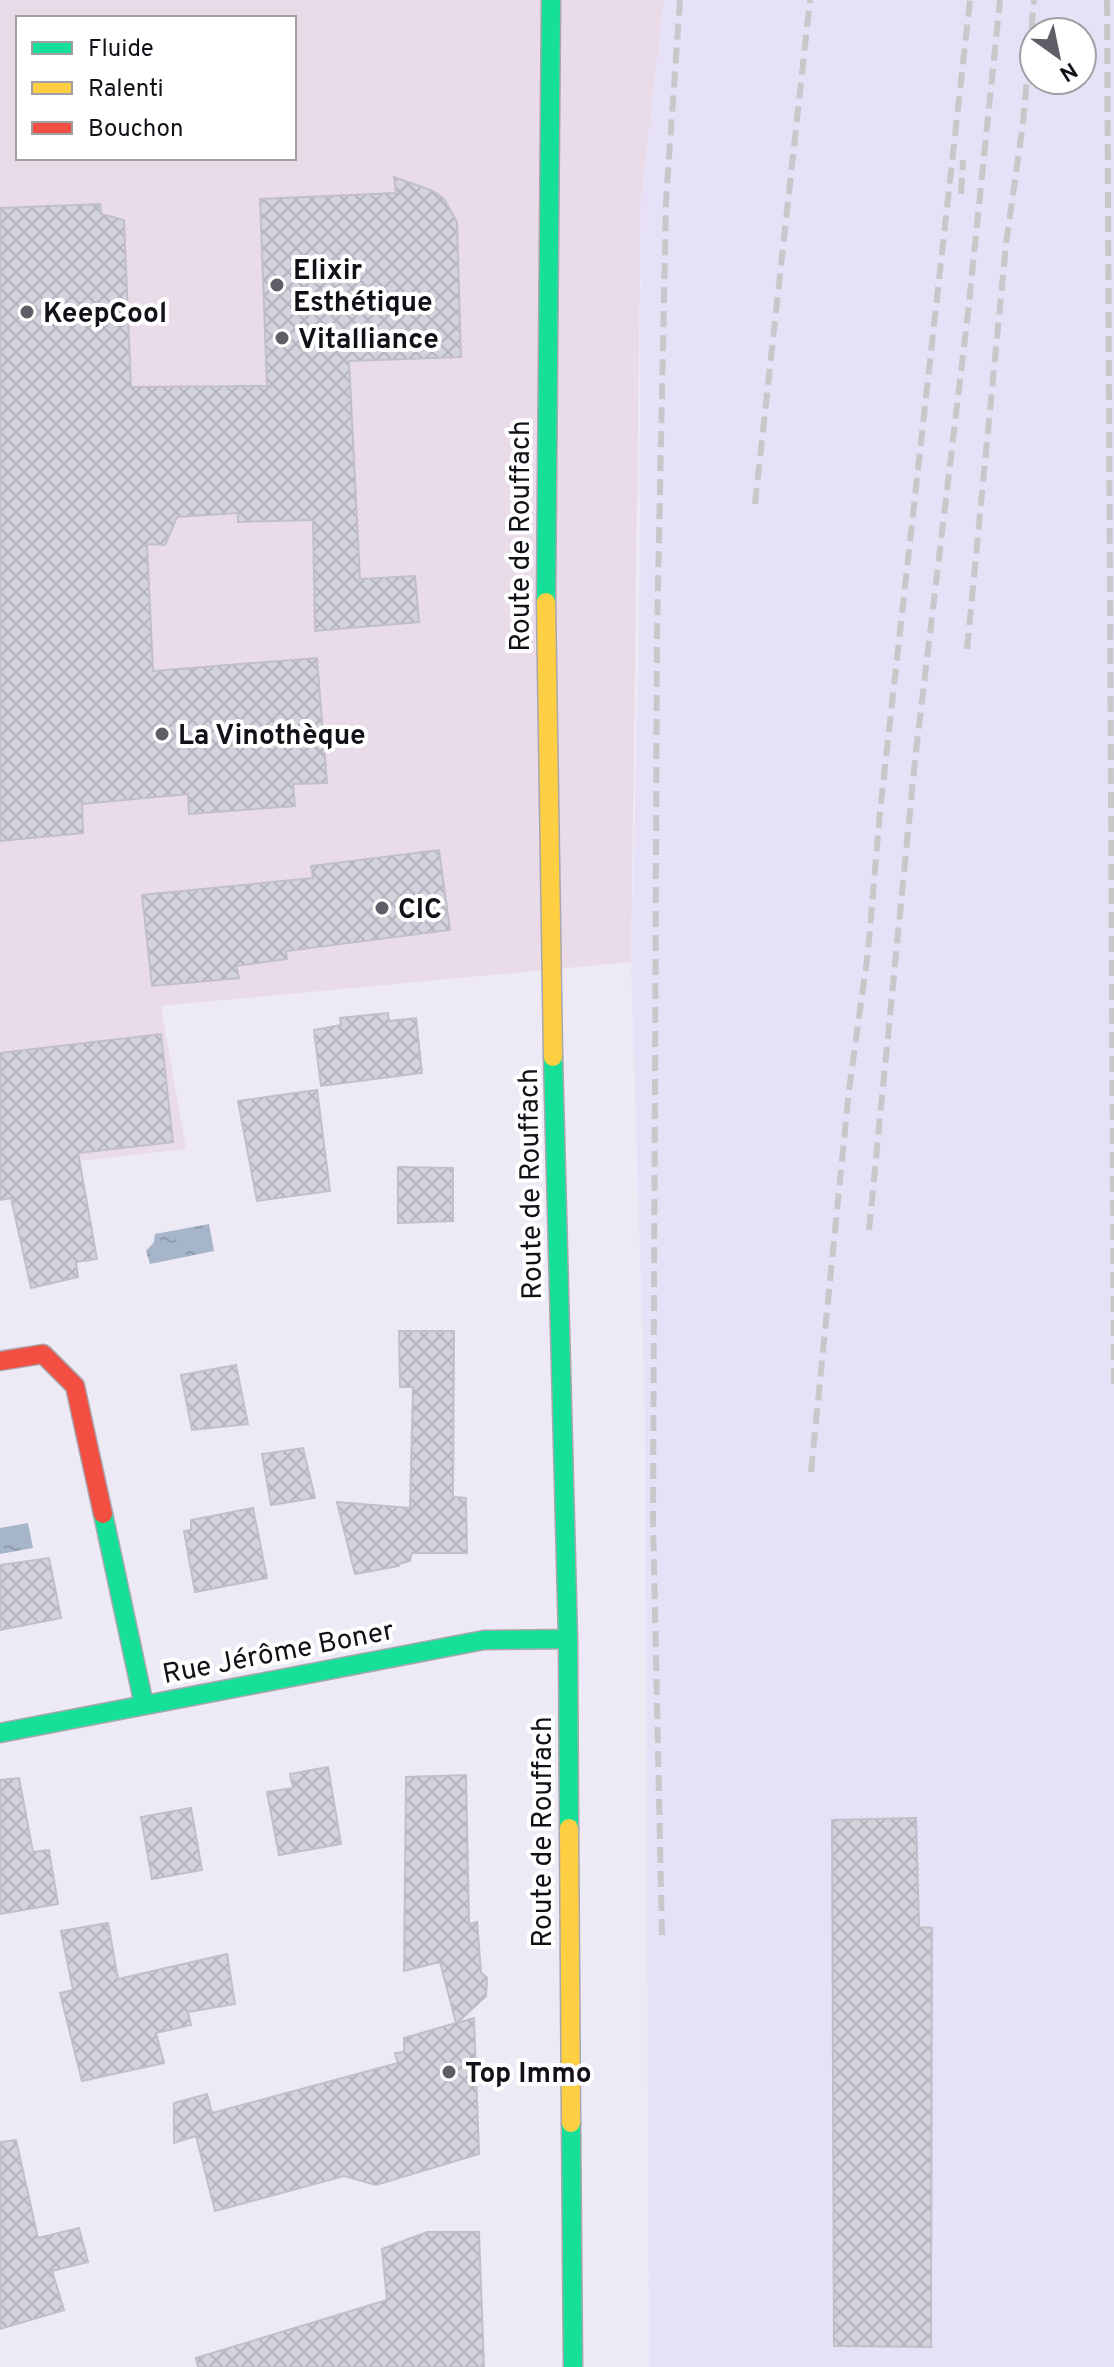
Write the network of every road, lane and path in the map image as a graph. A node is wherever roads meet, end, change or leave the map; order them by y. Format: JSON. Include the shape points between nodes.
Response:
{"nodes":[{"id":1,"x":551,"y":0,"type":"edge"},
{"id":2,"x":0,"y":1361,"type":"edge"},
{"id":3,"x":568,"y":1639,"type":"junction"},
{"id":4,"x":144,"y":1705,"type":"junction"},
{"id":5,"x":0,"y":1733,"type":"edge"},
{"id":6,"x":573,"y":2367,"type":"edge"}],
"edges":[{"from":1,"to":3,"type":"main road","name":"Route de Rouffach","via":[[545,487],[548,820]]},
{"from":2,"to":4,"type":"main road","via":[[43,1354],[75,1386]]},
{"from":3,"to":4,"type":"main road","name":"Rue Jérôme Boner","via":[[484,1640]]},
{"from":3,"to":6,"type":"main road","name":"Route de Rouffach"},
{"from":4,"to":5,"type":"main road","name":"Rue Jérôme Boner"}]}
